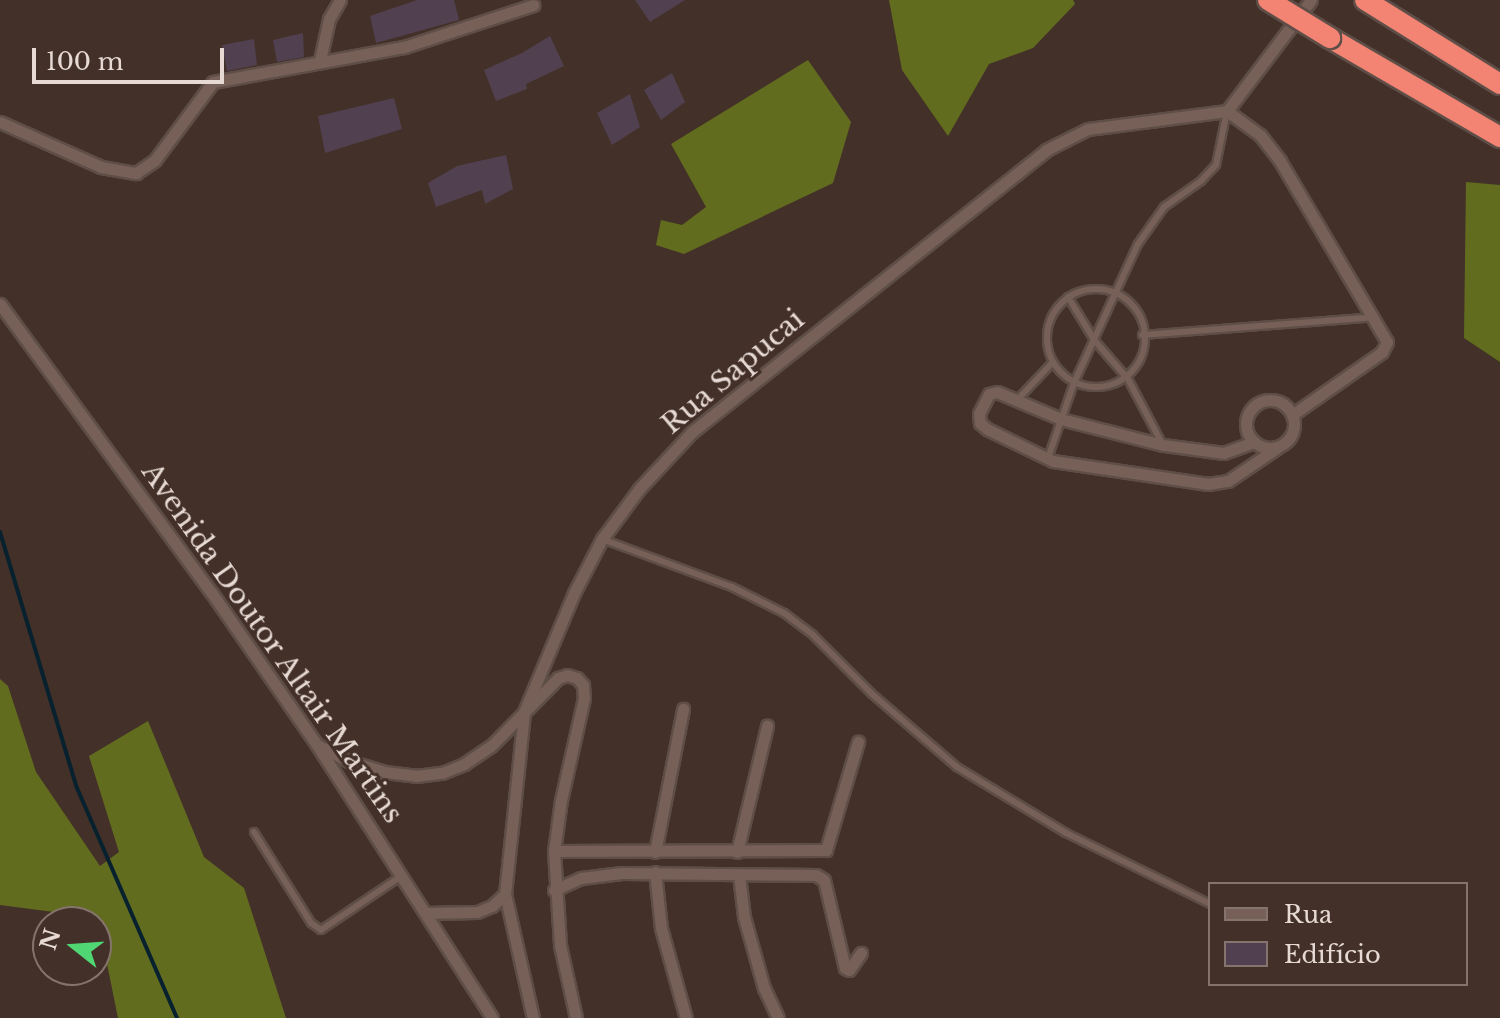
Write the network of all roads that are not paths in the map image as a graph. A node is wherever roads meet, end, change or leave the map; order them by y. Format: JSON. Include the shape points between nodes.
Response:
{"nodes":[{"id":1,"x":340,"y":0,"type":"edge"},
{"id":2,"x":1268,"y":0,"type":"edge"},
{"id":3,"x":1311,"y":0,"type":"edge"},
{"id":4,"x":1365,"y":0,"type":"edge"},
{"id":5,"x":533,"y":5,"type":"dead end"},
{"id":6,"x":320,"y":60,"type":"junction"},
{"id":7,"x":1500,"y":84,"type":"edge"},
{"id":8,"x":1227,"y":111,"type":"junction"},
{"id":9,"x":0,"y":122,"type":"edge"},
{"id":10,"x":1500,"y":137,"type":"edge"},
{"id":11,"x":1116,"y":291,"type":"junction"},
{"id":12,"x":1068,"y":297,"type":"junction"},
{"id":13,"x":0,"y":304,"type":"edge"},
{"id":14,"x":1374,"y":317,"type":"junction"},
{"id":15,"x":1142,"y":335,"type":"junction"},
{"id":16,"x":1095,"y":341,"type":"junction"},
{"id":17,"x":1053,"y":362,"type":"junction"},
{"id":18,"x":1128,"y":379,"type":"junction"},
{"id":19,"x":1074,"y":383,"type":"junction"},
{"id":20,"x":1018,"y":399,"type":"junction"},
{"id":21,"x":1292,"y":415,"type":"junction"},
{"id":22,"x":1061,"y":419,"type":"junction"},
{"id":23,"x":1254,"y":442,"type":"junction"},
{"id":24,"x":1163,"y":445,"type":"junction"},
{"id":25,"x":1277,"y":448,"type":"junction"},
{"id":26,"x":1048,"y":459,"type":"junction"},
{"id":27,"x":602,"y":539,"type":"junction"},
{"id":28,"x":683,"y":709,"type":"dead end"},
{"id":29,"x":524,"y":712,"type":"junction"},
{"id":30,"x":767,"y":726,"type":"dead end"},
{"id":31,"x":858,"y":742,"type":"dead end"},
{"id":32,"x":317,"y":745,"type":"junction"},
{"id":33,"x":254,"y":832,"type":"dead end"},
{"id":34,"x":554,"y":851,"type":"junction"},
{"id":35,"x":655,"y":852,"type":"junction"},
{"id":36,"x":737,"y":852,"type":"junction"},
{"id":37,"x":655,"y":872,"type":"junction"},
{"id":38,"x":403,"y":875,"type":"junction"},
{"id":39,"x":739,"y":875,"type":"junction"},
{"id":40,"x":554,"y":890,"type":"junction"},
{"id":41,"x":505,"y":894,"type":"junction"},
{"id":42,"x":1208,"y":903,"type":"edge"},
{"id":43,"x":426,"y":913,"type":"junction"},
{"id":44,"x":861,"y":953,"type":"dead end"},
{"id":45,"x":492,"y":1018,"type":"edge"},
{"id":46,"x":533,"y":1018,"type":"edge"},
{"id":47,"x":576,"y":1018,"type":"edge"},
{"id":48,"x":686,"y":1018,"type":"edge"},
{"id":49,"x":778,"y":1018,"type":"edge"}],
"edges":[{"from":1,"to":6,"type":"street","via":[[329,19]]},
{"from":2,"to":10,"type":"highway","bridge":true},
{"from":3,"to":8,"type":"street"},
{"from":4,"to":7,"type":"highway"},
{"from":5,"to":6,"type":"street","via":[[404,47]]},
{"from":6,"to":9,"type":"street","via":[[213,82],[155,160],[136,173],[101,167]]},
{"from":8,"to":11,"type":"lane","via":[[1216,165],[1150,224]]},
{"from":8,"to":14,"type":"street","via":[[1260,135],[1280,161]]},
{"from":8,"to":27,"type":"street","name":"Rua Sapucai","via":[[1088,129],[1046,150],[692,432]]},
{"from":11,"to":12,"type":"lane","via":[[1092,288]]},
{"from":11,"to":15,"type":"lane","via":[[1136,313]]},
{"from":11,"to":16,"type":"lane"},
{"from":12,"to":16,"type":"lane"},
{"from":12,"to":17,"type":"lane","via":[[1051,319]]},
{"from":13,"to":32,"type":"street","name":"Avenida Doutor Altair Martins"},
{"from":14,"to":15,"type":"lane"},
{"from":14,"to":21,"type":"street","via":[[1386,349]]},
{"from":15,"to":18,"type":"lane","via":[[1137,365]]},
{"from":16,"to":18,"type":"lane"},
{"from":16,"to":19,"type":"lane"},
{"from":17,"to":19,"type":"lane"},
{"from":17,"to":20,"type":"lane"},
{"from":18,"to":19,"type":"lane","via":[[1097,388]]},
{"from":18,"to":24,"type":"lane"},
{"from":19,"to":22,"type":"lane"},
{"from":20,"to":22,"type":"street"},
{"from":20,"to":26,"type":"street","via":[[1003,392],[989,394],[980,423]]},
{"from":21,"to":23,"type":"street","via":[[1276,401],[1254,406],[1247,428]]},
{"from":21,"to":25,"type":"street","via":[[1290,438]]},
{"from":22,"to":24,"type":"street"},
{"from":22,"to":26,"type":"lane"},
{"from":23,"to":24,"type":"street","via":[[1224,453]]},
{"from":23,"to":25,"type":"street"},
{"from":25,"to":26,"type":"street","via":[[1228,481],[1208,484]]},
{"from":27,"to":29,"type":"street","name":"Rua Sapucai"},
{"from":27,"to":42,"type":"lane","via":[[732,587],[784,613],[957,767],[1066,833]]},
{"from":28,"to":35,"type":"street"},
{"from":29,"to":32,"type":"street","via":[[491,746],[442,773],[385,772]]},
{"from":29,"to":34,"type":"street","via":[[558,678],[567,675],[583,685]]},
{"from":29,"to":41,"type":"street","name":"Rua Sapucai"},
{"from":30,"to":36,"type":"street"},
{"from":31,"to":36,"type":"street","via":[[826,850]]},
{"from":32,"to":38,"type":"street","name":"Avenida Doutor Altair Martins"},
{"from":33,"to":38,"type":"lane","via":[[311,923],[321,930]]},
{"from":34,"to":35,"type":"street"},
{"from":34,"to":40,"type":"street"},
{"from":35,"to":36,"type":"street"},
{"from":37,"to":39,"type":"street"},
{"from":37,"to":40,"type":"street","via":[[589,876]]},
{"from":37,"to":48,"type":"street","via":[[661,928]]},
{"from":38,"to":43,"type":"street","name":"Avenida Doutor Altair Martins"},
{"from":39,"to":44,"type":"street","via":[[821,876],[845,968],[849,970]]},
{"from":39,"to":49,"type":"street","via":[[752,945]]},
{"from":40,"to":47,"type":"street"},
{"from":41,"to":43,"type":"street","via":[[477,912]]},
{"from":41,"to":46,"type":"street","name":"Rua Sapucai"},
{"from":43,"to":45,"type":"street","name":"Avenida Doutor Altair Martins"}]}
